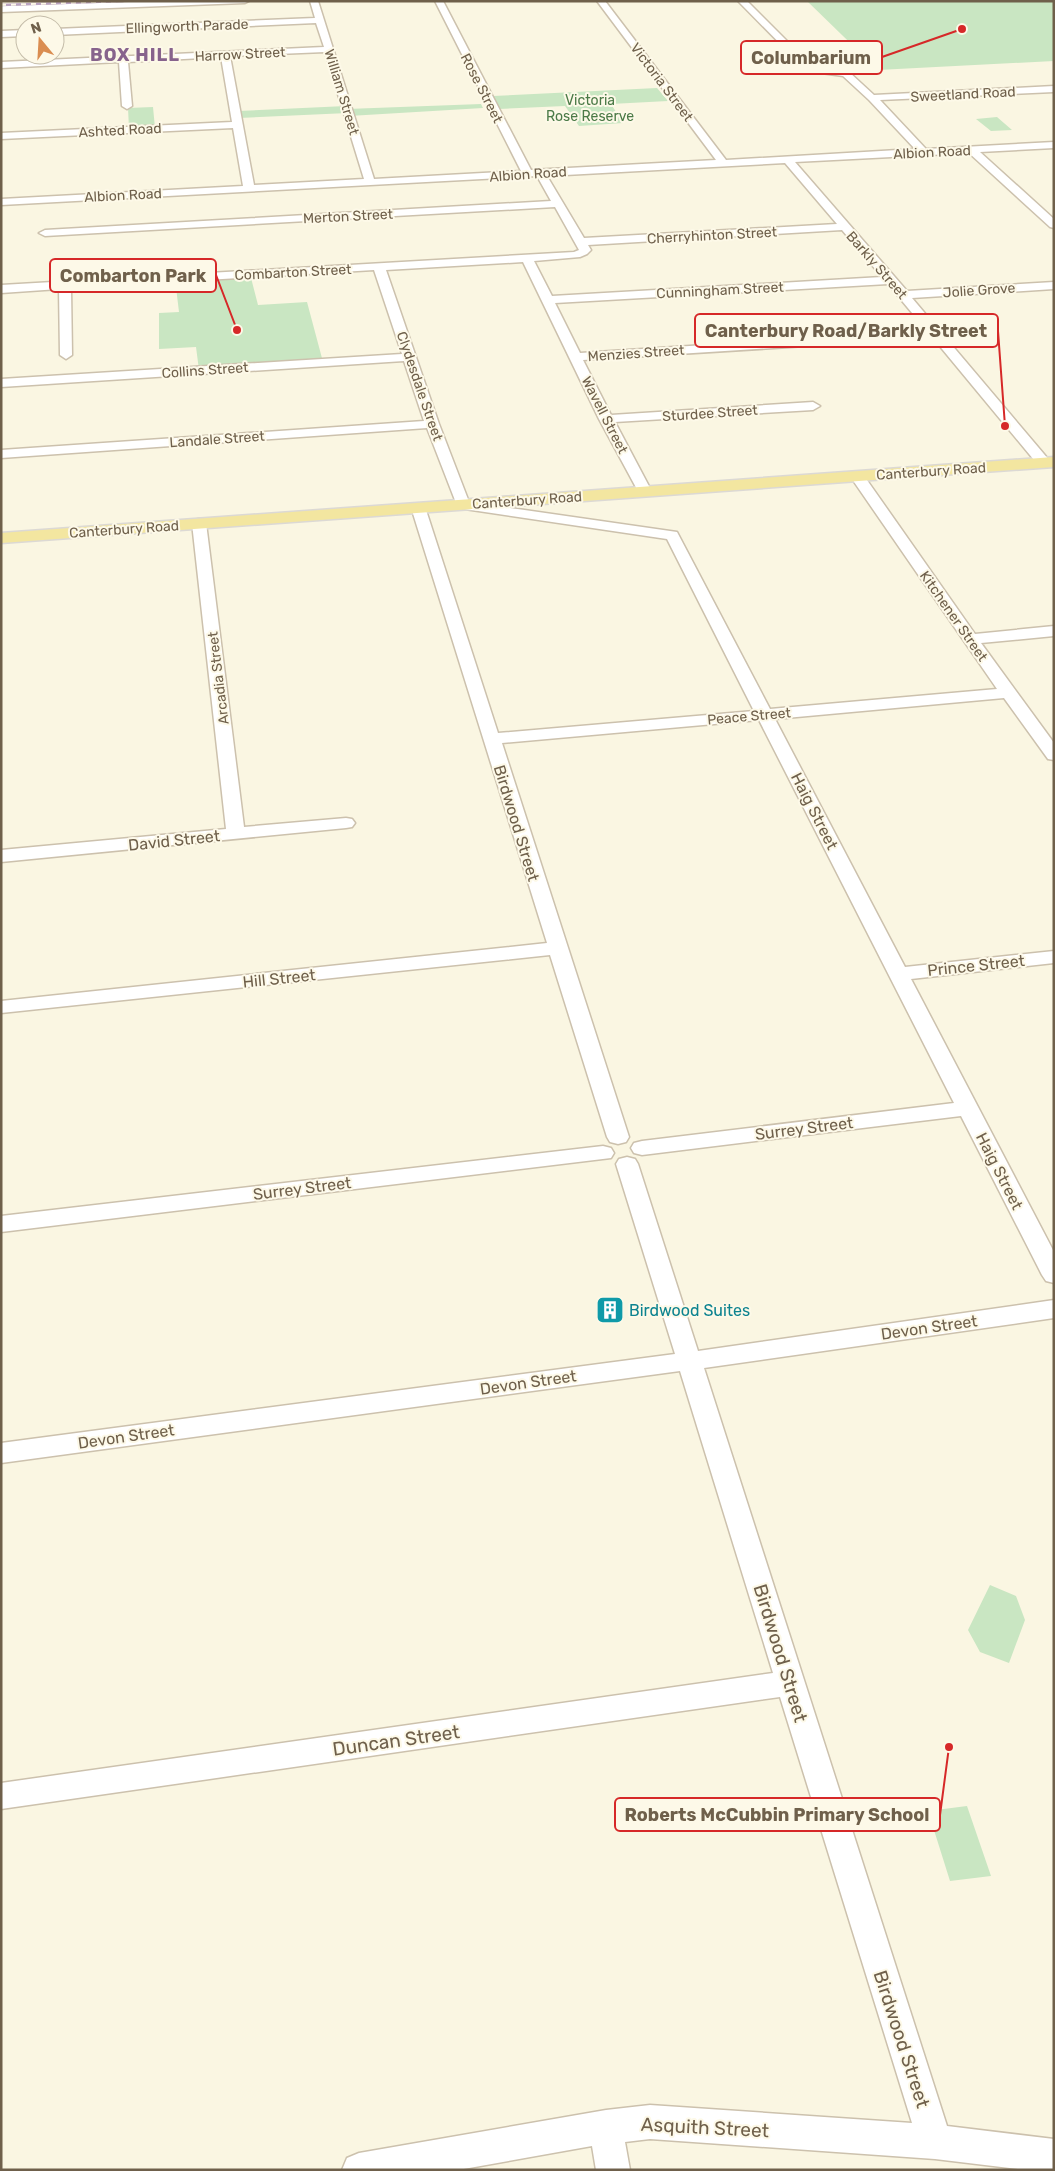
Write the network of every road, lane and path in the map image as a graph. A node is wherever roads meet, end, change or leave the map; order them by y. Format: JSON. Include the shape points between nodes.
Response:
{"nodes":[{"id":1,"x":245,"y":1,"type":"edge"},
{"id":2,"x":314,"y":1,"type":"edge"},
{"id":3,"x":439,"y":1,"type":"edge"},
{"id":4,"x":600,"y":1,"type":"edge"},
{"id":5,"x":742,"y":1,"type":"edge"},
{"id":6,"x":1,"y":9,"type":"edge"},
{"id":7,"x":68,"y":13,"type":"junction"},
{"id":8,"x":320,"y":20,"type":"junction"},
{"id":9,"x":66,"y":31,"type":"joint"},
{"id":10,"x":15,"y":33,"type":"edge"},
{"id":11,"x":1,"y":34,"type":"edge"},
{"id":12,"x":328,"y":49,"type":"junction"},
{"id":13,"x":225,"y":54,"type":"junction"},
{"id":14,"x":123,"y":59,"type":"junction"},
{"id":15,"x":1,"y":65,"type":"edge"},
{"id":16,"x":1054,"y":89,"type":"edge"},
{"id":17,"x":872,"y":98,"type":"junction"},
{"id":18,"x":127,"y":106,"type":"dead end"},
{"id":19,"x":238,"y":124,"type":"junction"},
{"id":20,"x":1,"y":136,"type":"edge"},
{"id":21,"x":1054,"y":145,"type":"edge"},
{"id":22,"x":971,"y":149,"type":"junction"},
{"id":23,"x":923,"y":152,"type":"junction"},
{"id":24,"x":787,"y":159,"type":"junction"},
{"id":25,"x":723,"y":162,"type":"junction"},
{"id":26,"x":540,"y":173,"type":"junction"},
{"id":27,"x":527,"y":174,"type":"junction"},
{"id":28,"x":370,"y":183,"type":"junction"},
{"id":29,"x":249,"y":189,"type":"junction"},
{"id":30,"x":135,"y":194,"type":"junction"},
{"id":31,"x":1,"y":202,"type":"edge"},
{"id":32,"x":558,"y":204,"type":"junction"},
{"id":33,"x":137,"y":217,"type":"junction"},
{"id":34,"x":1054,"y":225,"type":"edge"},
{"id":35,"x":844,"y":227,"type":"junction"},
{"id":36,"x":45,"y":233,"type":"dead end"},
{"id":37,"x":582,"y":247,"type":"junction"},
{"id":38,"x":527,"y":258,"type":"junction"},
{"id":39,"x":380,"y":267,"type":"junction"},
{"id":40,"x":891,"y":280,"type":"junction"},
{"id":41,"x":65,"y":285,"type":"junction"},
{"id":42,"x":1054,"y":285,"type":"edge"},
{"id":43,"x":1,"y":289,"type":"edge"},
{"id":44,"x":904,"y":295,"type":"junction"},
{"id":45,"x":548,"y":300,"type":"junction"},
{"id":46,"x":936,"y":334,"type":"junction"},
{"id":47,"x":66,"y":355,"type":"dead end"},
{"id":48,"x":410,"y":356,"type":"junction"},
{"id":49,"x":576,"y":357,"type":"junction"},
{"id":50,"x":1,"y":383,"type":"edge"},
{"id":51,"x":813,"y":406,"type":"dead end"},
{"id":52,"x":606,"y":419,"type":"junction"},
{"id":53,"x":432,"y":424,"type":"junction"},
{"id":54,"x":1,"y":454,"type":"edge"},
{"id":55,"x":1049,"y":463,"type":"edge"},
{"id":56,"x":857,"y":476,"type":"junction"},
{"id":57,"x":644,"y":490,"type":"junction"},
{"id":58,"x":463,"y":505,"type":"junction"},
{"id":59,"x":418,"y":508,"type":"junction"},
{"id":60,"x":198,"y":524,"type":"junction"},
{"id":61,"x":1,"y":538,"type":"edge"},
{"id":62,"x":1054,"y":632,"type":"edge"},
{"id":63,"x":970,"y":639,"type":"junction"},
{"id":64,"x":1008,"y":693,"type":"junction"},
{"id":65,"x":765,"y":715,"type":"junction"},
{"id":66,"x":491,"y":738,"type":"junction"},
{"id":67,"x":1054,"y":756,"type":"edge"},
{"id":68,"x":346,"y":823,"type":"dead end"},
{"id":69,"x":236,"y":833,"type":"junction"},
{"id":70,"x":1,"y":856,"type":"edge"},
{"id":71,"x":557,"y":948,"type":"junction"},
{"id":72,"x":1054,"y":957,"type":"edge"},
{"id":73,"x":899,"y":974,"type":"junction"},
{"id":74,"x":1,"y":1007,"type":"edge"},
{"id":75,"x":967,"y":1108,"type":"junction"},
{"id":76,"x":622,"y":1150,"type":"junction"},
{"id":77,"x":1,"y":1224,"type":"edge"},
{"id":78,"x":1054,"y":1275,"type":"edge"},
{"id":79,"x":1054,"y":1309,"type":"edge"},
{"id":80,"x":690,"y":1361,"type":"junction"},
{"id":81,"x":1,"y":1453,"type":"edge"},
{"id":82,"x":790,"y":1684,"type":"junction"},
{"id":83,"x":1,"y":1796,"type":"edge"},
{"id":84,"x":606,"y":2127,"type":"junction"},
{"id":85,"x":935,"y":2142,"type":"junction"},
{"id":86,"x":1054,"y":2156,"type":"edge"},
{"id":87,"x":359,"y":2170,"type":"edge"},
{"id":88,"x":614,"y":2170,"type":"edge"}],
"edges":[{"from":1,"to":7,"type":"street"},
{"from":2,"to":8,"type":"street","name":"William Street"},
{"from":3,"to":27,"type":"street","name":"Rose Street"},
{"from":4,"to":25,"type":"street","name":"Victoria Street"},
{"from":5,"to":17,"type":"street","via":[[810,69],[846,74]]},
{"from":6,"to":7,"type":"street"},
{"from":7,"to":9,"type":"street"},
{"from":8,"to":9,"type":"street","name":"Ellingworth Parade"},
{"from":8,"to":12,"type":"street","name":"William Street"},
{"from":10,"to":11,"type":"street"},
{"from":12,"to":13,"type":"street","name":"Harrow Street"},
{"from":12,"to":28,"type":"street","name":"William Street"},
{"from":13,"to":14,"type":"street","name":"Harrow Street"},
{"from":13,"to":19,"type":"street"},
{"from":14,"to":15,"type":"street","name":"Harrow Street"},
{"from":14,"to":18,"type":"street"},
{"from":16,"to":17,"type":"street","name":"Sweetland Road"},
{"from":17,"to":23,"type":"street"},
{"from":19,"to":20,"type":"street","name":"Ashted Road"},
{"from":19,"to":29,"type":"street"},
{"from":21,"to":22,"type":"street","name":"Albion Road"},
{"from":22,"to":23,"type":"street","name":"Albion Road"},
{"from":22,"to":34,"type":"street"},
{"from":23,"to":24,"type":"street","name":"Albion Road"},
{"from":24,"to":25,"type":"street","name":"Albion Road"},
{"from":24,"to":35,"type":"street","name":"Barkly Street"},
{"from":25,"to":26,"type":"street","name":"Albion Road"},
{"from":26,"to":27,"type":"street","name":"Albion Road"},
{"from":26,"to":32,"type":"street"},
{"from":27,"to":28,"type":"street","name":"Albion Road"},
{"from":28,"to":29,"type":"street","name":"Albion Road"},
{"from":29,"to":30,"type":"street","name":"Albion Road"},
{"from":30,"to":31,"type":"street","name":"Albion Road"},
{"from":30,"to":33,"type":"street"},
{"from":32,"to":33,"type":"street","name":"Merton Street"},
{"from":32,"to":37,"type":"street"},
{"from":33,"to":36,"type":"street","name":"Merton Street"},
{"from":35,"to":37,"type":"street","name":"Cherryhinton Street"},
{"from":35,"to":40,"type":"street","name":"Barkly Street"},
{"from":37,"to":38,"type":"street","name":"Combarton Street","via":[[576,255]]},
{"from":38,"to":39,"type":"street","name":"Combarton Street"},
{"from":38,"to":45,"type":"street","name":"Wavell Street"},
{"from":39,"to":41,"type":"street","name":"Combarton Street"},
{"from":39,"to":48,"type":"street","name":"Clydesdale Street"},
{"from":40,"to":44,"type":"street","name":"Barkly Street"},
{"from":40,"to":45,"type":"street","name":"Cunningham Street"},
{"from":41,"to":43,"type":"street","name":"Combarton Street"},
{"from":41,"to":47,"type":"street"},
{"from":42,"to":44,"type":"street","name":"Jolie Grove"},
{"from":44,"to":46,"type":"street","name":"Barkly Street"},
{"from":45,"to":49,"type":"street","name":"Wavell Street"},
{"from":46,"to":49,"type":"street","name":"Menzies Street"},
{"from":46,"to":55,"type":"street","name":"Barkly Street"},
{"from":48,"to":50,"type":"street","name":"Collins Street"},
{"from":48,"to":53,"type":"street","name":"Clydesdale Street"},
{"from":49,"to":52,"type":"street","name":"Wavell Street"},
{"from":51,"to":52,"type":"street","name":"Sturdee Street"},
{"from":52,"to":57,"type":"street","name":"Wavell Street"},
{"from":53,"to":54,"type":"street","name":"Landale Street"},
{"from":53,"to":58,"type":"street","name":"Clydesdale Street"},
{"from":55,"to":56,"type":"main road","name":"Canterbury Road"},
{"from":56,"to":57,"type":"main road","name":"Canterbury Road"},
{"from":56,"to":63,"type":"street","name":"Kitchener Street"},
{"from":57,"to":58,"type":"main road","name":"Canterbury Road"},
{"from":58,"to":59,"type":"main road","name":"Canterbury Road"},
{"from":58,"to":65,"type":"street","name":"Haig Street","via":[[672,535]]},
{"from":59,"to":60,"type":"main road","name":"Canterbury Road"},
{"from":59,"to":66,"type":"street","name":"Birdwood Street"},
{"from":60,"to":61,"type":"main road","name":"Canterbury Road"},
{"from":60,"to":69,"type":"street","name":"Arcadia Street"},
{"from":62,"to":63,"type":"street"},
{"from":63,"to":64,"type":"street","name":"Kitchener Street"},
{"from":64,"to":65,"type":"street","name":"Peace Street"},
{"from":64,"to":67,"type":"street","name":"Kitchener Street"},
{"from":65,"to":66,"type":"street","name":"Peace Street"},
{"from":65,"to":73,"type":"street","name":"Haig Street"},
{"from":66,"to":71,"type":"street","name":"Birdwood Street"},
{"from":68,"to":69,"type":"street","name":"David Street"},
{"from":69,"to":70,"type":"street","name":"David Street"},
{"from":71,"to":74,"type":"street","name":"Hill Street"},
{"from":71,"to":76,"type":"street","name":"Birdwood Street"},
{"from":72,"to":73,"type":"street","name":"Prince Street"},
{"from":73,"to":75,"type":"street","name":"Haig Street"},
{"from":75,"to":76,"type":"street","name":"Surrey Street"},
{"from":75,"to":78,"type":"street","name":"Haig Street"},
{"from":76,"to":77,"type":"street","name":"Surrey Street"},
{"from":76,"to":80,"type":"street","name":"Birdwood Street"},
{"from":79,"to":80,"type":"street","name":"Devon Street"},
{"from":80,"to":81,"type":"street","name":"Devon Street"},
{"from":80,"to":82,"type":"street","name":"Birdwood Street"},
{"from":82,"to":83,"type":"street","name":"Duncan Street"},
{"from":82,"to":85,"type":"street","name":"Birdwood Street"},
{"from":84,"to":85,"type":"street","name":"Asquith Street","via":[[650,2122]]},
{"from":84,"to":87,"type":"street","name":"Asquith Street"},
{"from":84,"to":88,"type":"street"},
{"from":85,"to":86,"type":"street","name":"Asquith Street"}]}
